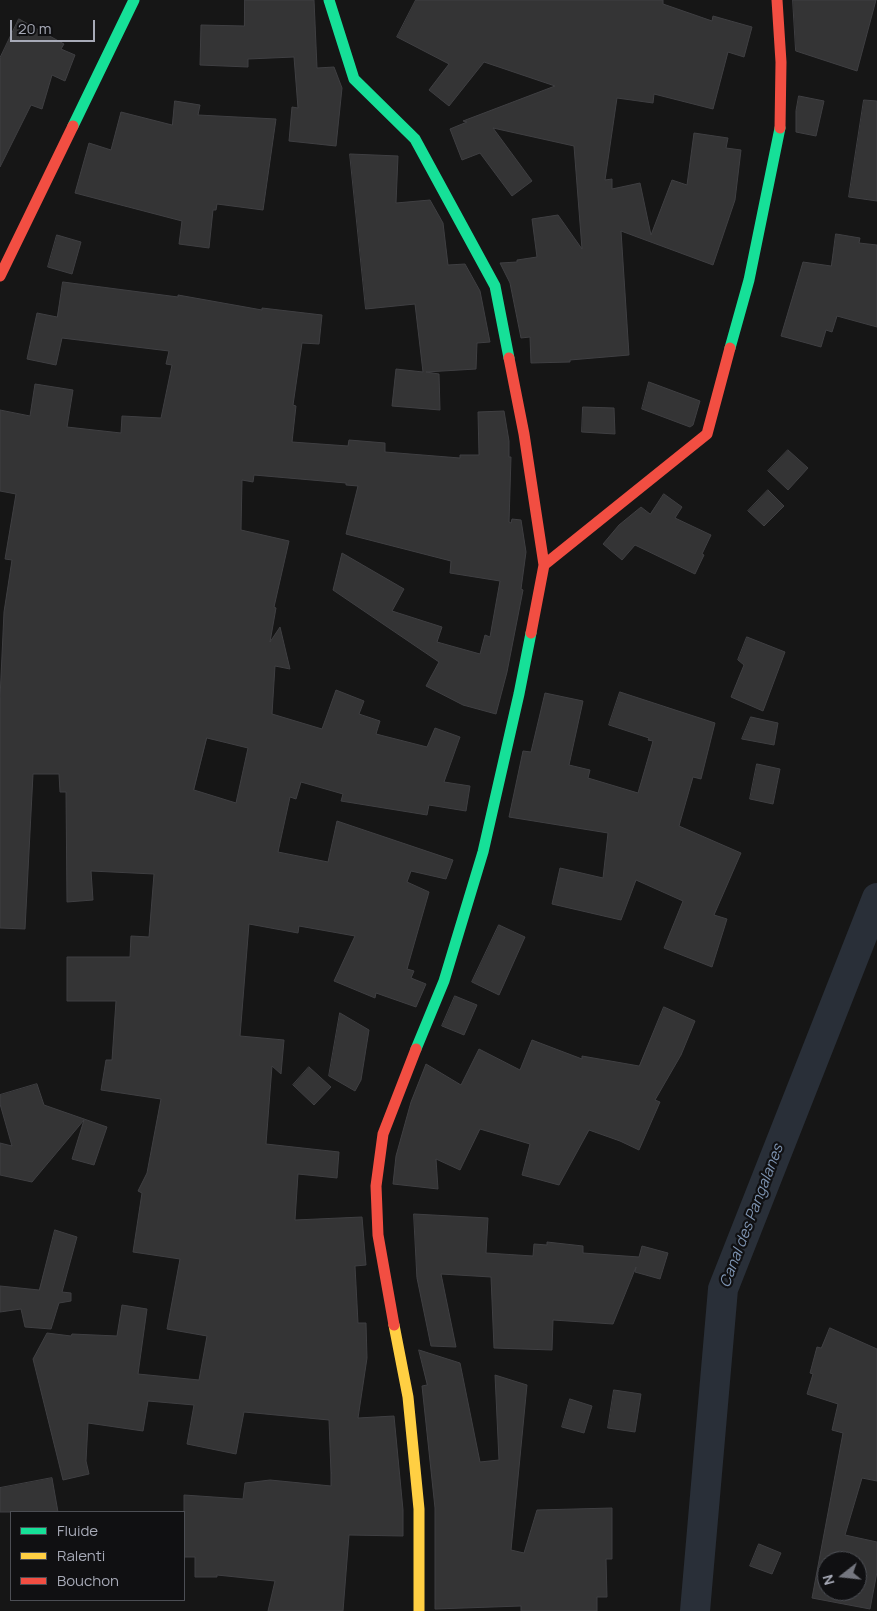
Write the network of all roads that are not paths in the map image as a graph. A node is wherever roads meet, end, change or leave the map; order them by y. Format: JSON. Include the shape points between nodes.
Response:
{"nodes":[{"id":1,"x":134,"y":0,"type":"edge"},
{"id":2,"x":329,"y":0,"type":"edge"},
{"id":3,"x":777,"y":0,"type":"edge"},
{"id":4,"x":0,"y":276,"type":"edge"},
{"id":5,"x":544,"y":565,"type":"junction"},
{"id":6,"x":419,"y":1611,"type":"edge"}],
"edges":[{"from":1,"to":4,"type":"street"},
{"from":2,"to":5,"type":"street","via":[[354,79],[415,139],[495,286],[524,434]]},
{"from":3,"to":5,"type":"street","via":[[781,62],[780,134],[749,280],[707,434]]},
{"from":5,"to":6,"type":"street","via":[[483,852],[444,981],[383,1134],[376,1186],[378,1235],[408,1397],[419,1509]]}]}
